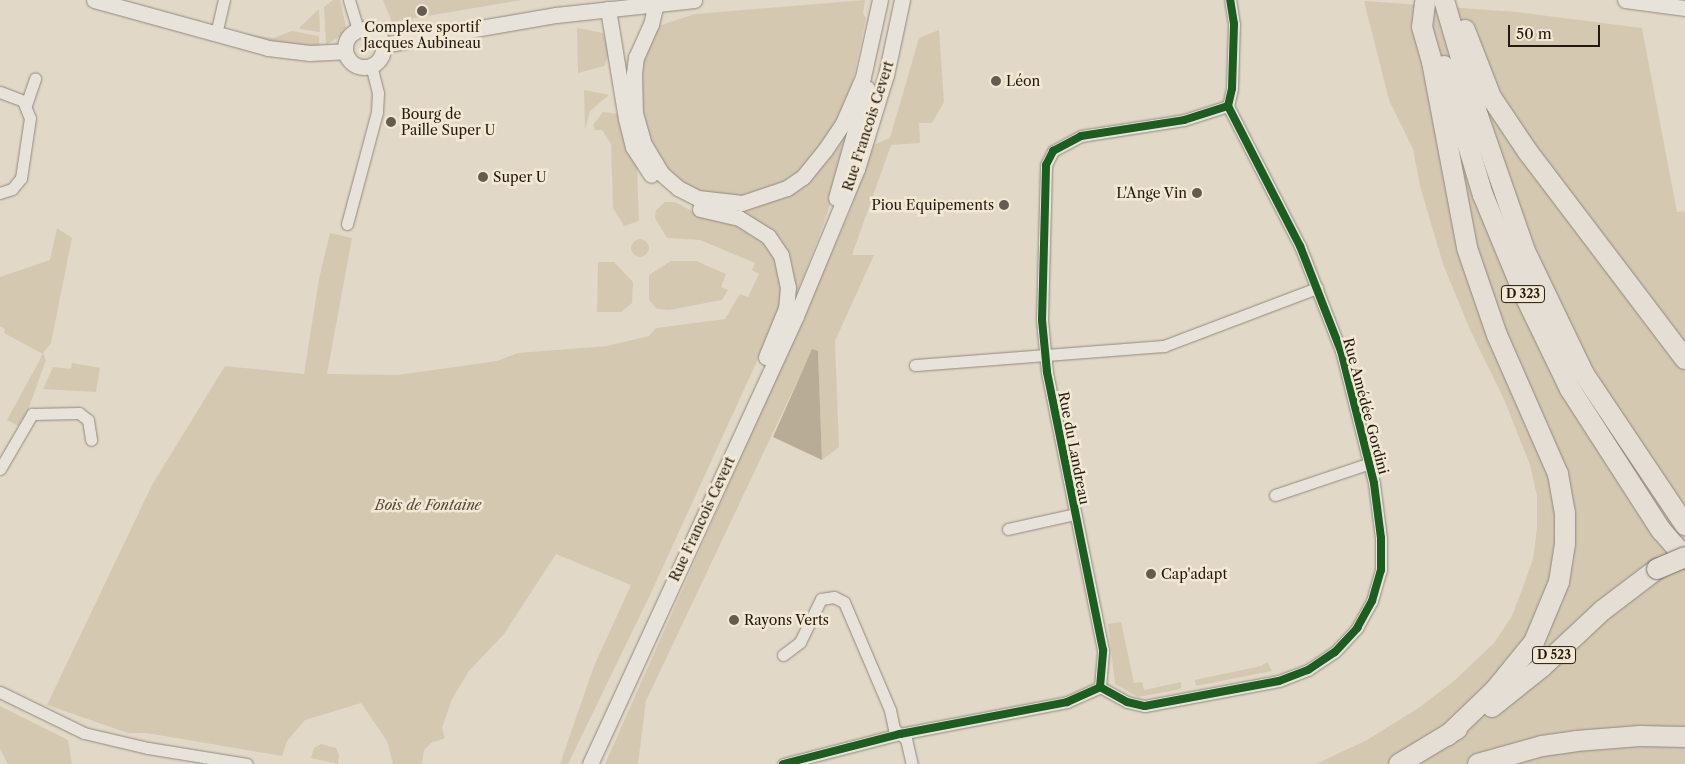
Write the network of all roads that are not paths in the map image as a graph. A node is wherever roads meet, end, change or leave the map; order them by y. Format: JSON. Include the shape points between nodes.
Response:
{"nodes":[{"id":1,"x":94,"y":0,"type":"edge"},
{"id":2,"x":224,"y":0,"type":"edge"},
{"id":3,"x":349,"y":0,"type":"edge"},
{"id":4,"x":694,"y":0,"type":"edge"},
{"id":5,"x":1230,"y":0,"type":"edge"},
{"id":6,"x":1239,"y":0,"type":"edge"},
{"id":7,"x":1625,"y":0,"type":"edge"},
{"id":8,"x":1434,"y":1,"type":"edge"},
{"id":9,"x":119,"y":3,"type":"edge"},
{"id":10,"x":656,"y":4,"type":"junction"},
{"id":11,"x":889,"y":5,"type":"edge"},
{"id":12,"x":1685,"y":8,"type":"edge"},
{"id":13,"x":608,"y":9,"type":"junction"},
{"id":14,"x":1234,"y":24,"type":"junction"},
{"id":15,"x":358,"y":30,"type":"junction"},
{"id":16,"x":216,"y":34,"type":"junction"},
{"id":17,"x":382,"y":45,"type":"junction"},
{"id":18,"x":345,"y":51,"type":"junction"},
{"id":19,"x":371,"y":65,"type":"junction"},
{"id":20,"x":35,"y":78,"type":"dead end"},
{"id":21,"x":0,"y":92,"type":"edge"},
{"id":22,"x":26,"y":105,"type":"junction"},
{"id":23,"x":1228,"y":106,"type":"junction"},
{"id":24,"x":0,"y":193,"type":"edge"},
{"id":25,"x":346,"y":224,"type":"dead end"},
{"id":26,"x":1317,"y":288,"type":"junction"},
{"id":27,"x":1046,"y":355,"type":"junction"},
{"id":28,"x":1685,"y":359,"type":"edge"},
{"id":29,"x":915,"y":365,"type":"dead end"},
{"id":30,"x":755,"y":404,"type":"junction"},
{"id":31,"x":91,"y":440,"type":"dead end"},
{"id":32,"x":1370,"y":463,"type":"junction"},
{"id":33,"x":0,"y":469,"type":"edge"},
{"id":34,"x":1275,"y":495,"type":"dead end"},
{"id":35,"x":1075,"y":514,"type":"junction"},
{"id":36,"x":1685,"y":525,"type":"edge"},
{"id":37,"x":1008,"y":529,"type":"dead end"},
{"id":38,"x":1685,"y":558,"type":"edge"},
{"id":39,"x":783,"y":655,"type":"dead end"},
{"id":40,"x":1100,"y":687,"type":"junction"},
{"id":41,"x":0,"y":692,"type":"edge"},
{"id":42,"x":900,"y":734,"type":"junction"},
{"id":43,"x":1447,"y":736,"type":"junction"},
{"id":44,"x":1685,"y":737,"type":"edge"},
{"id":45,"x":590,"y":763,"type":"edge"},
{"id":46,"x":247,"y":764,"type":"edge"},
{"id":47,"x":783,"y":764,"type":"edge"},
{"id":48,"x":912,"y":764,"type":"edge"},
{"id":49,"x":1399,"y":764,"type":"edge"},
{"id":50,"x":1478,"y":764,"type":"edge"}],
"edges":[{"from":1,"to":9,"type":"street"},
{"from":2,"to":16,"type":"street"},
{"from":3,"to":15,"type":"street"},
{"from":4,"to":10,"type":"street"},
{"from":5,"to":14,"type":"street"},
{"from":6,"to":14,"type":"street"},
{"from":7,"to":12,"type":"street"},
{"from":8,"to":28,"type":"highway","via":[[1460,16],[1491,97],[1528,152]]},
{"from":8,"to":36,"type":"highway","number":"D 323","via":[[1525,251],[1584,374]]},
{"from":8,"to":38,"type":"highway","number":"D 323","via":[[1483,195],[1524,294],[1570,389],[1661,530]]},
{"from":8,"to":43,"type":"highway","via":[[1422,27],[1432,62],[1467,248],[1497,335],[1554,465],[1565,512],[1565,544],[1559,582],[1534,642],[1495,690]]},
{"from":9,"to":16,"type":"street"},
{"from":10,"to":11,"type":"street","via":[[634,73],[635,114],[644,144],[662,174],[678,188],[698,198],[719,203],[742,203],[771,196],[787,188],[816,163],[855,98]]},
{"from":10,"to":13,"type":"street"},
{"from":11,"to":30,"type":"street","name":"Rue Francois Cevert","via":[[886,75],[857,170]]},
{"from":13,"to":17,"type":"street"},
{"from":13,"to":30,"type":"street","via":[[626,119],[642,163],[672,196],[698,208],[739,218],[768,236],[781,255],[788,287],[786,308],[762,367]]},
{"from":14,"to":23,"type":"street","via":[[1232,88]]},
{"from":15,"to":17,"type":"street","via":[[374,32]]},
{"from":15,"to":18,"type":"street","via":[[348,37]]},
{"from":16,"to":18,"type":"street","via":[[296,52]]},
{"from":17,"to":19,"type":"street","via":[[381,56]]},
{"from":18,"to":19,"type":"street","via":[[355,65]]},
{"from":19,"to":25,"type":"street","via":[[378,93],[378,112]]},
{"from":20,"to":22,"type":"street"},
{"from":21,"to":22,"type":"street"},
{"from":22,"to":24,"type":"street","via":[[30,118],[22,174],[16,186]]},
{"from":23,"to":26,"type":"street","name":"Rue Amédée Gordini","via":[[1297,241]]},
{"from":23,"to":27,"type":"street","name":"Rue du Landreau","via":[[1184,120],[1081,136],[1053,151],[1046,165],[1042,320]]},
{"from":26,"to":27,"type":"street","via":[[1164,346]]},
{"from":26,"to":32,"type":"street","name":"Rue Amédée Gordini","via":[[1341,351]]},
{"from":27,"to":29,"type":"street"},
{"from":27,"to":35,"type":"street","name":"Rue du Landreau"},
{"from":30,"to":45,"type":"street","name":"Rue Francois Cevert"},
{"from":31,"to":33,"type":"street","via":[[89,424],[83,414],[36,413],[28,418]]},
{"from":32,"to":34,"type":"street","name":"Rue Amédée Gordini"},
{"from":32,"to":40,"type":"street","name":"Rue Amédée Gordini","via":[[1381,538],[1381,570],[1372,601],[1357,628],[1335,652],[1308,670],[1279,681],[1145,706],[1133,704]]},
{"from":35,"to":37,"type":"street","name":"Rue du Landreau"},
{"from":35,"to":40,"type":"street","name":"Rue du Landreau","via":[[1103,650]]},
{"from":38,"to":43,"type":"highway","number":"D 523","bridge":true,"via":[[1657,569],[1602,610],[1542,667],[1494,706]]},
{"from":39,"to":42,"type":"street","via":[[800,642],[822,599],[834,597],[844,602],[890,710],[894,729]]},
{"from":40,"to":42,"type":"street","via":[[1067,702]]},
{"from":41,"to":46,"type":"street","via":[[84,733]]},
{"from":42,"to":47,"type":"street"},
{"from":42,"to":48,"type":"street","via":[[906,739]]},
{"from":43,"to":49,"type":"highway","number":"D 523"},
{"from":44,"to":50,"type":"highway","via":[[1640,736],[1576,741],[1542,746]]}]}
